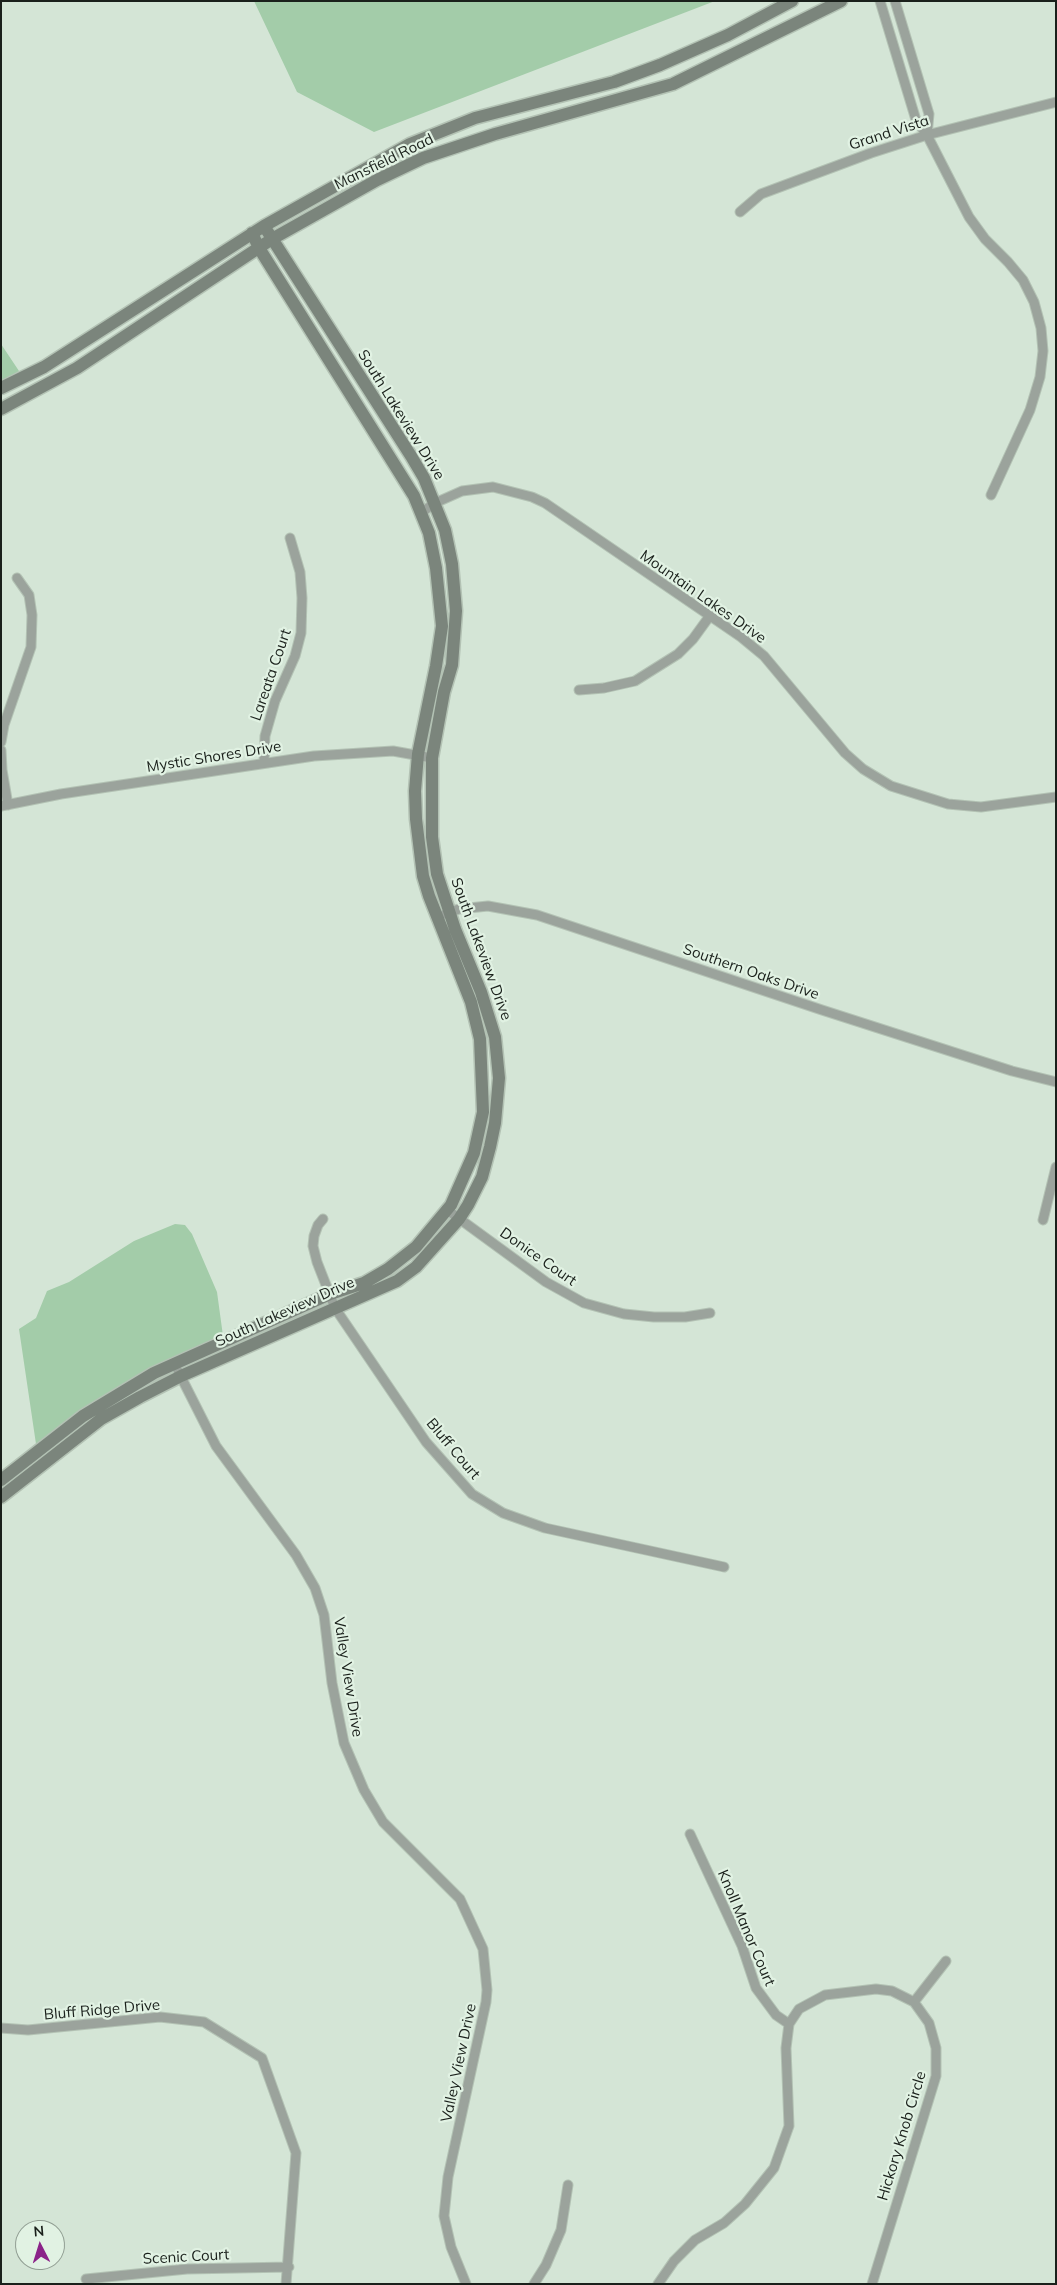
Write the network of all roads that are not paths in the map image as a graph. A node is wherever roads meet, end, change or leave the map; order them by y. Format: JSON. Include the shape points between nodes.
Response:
{"nodes":[{"id":1,"x":792,"y":1,"type":"edge"},
{"id":2,"x":841,"y":1,"type":"edge"},
{"id":3,"x":880,"y":1,"type":"edge"},
{"id":4,"x":895,"y":1,"type":"edge"},
{"id":5,"x":916,"y":69,"type":"junction"},
{"id":6,"x":902,"y":73,"type":"junction"},
{"id":7,"x":1056,"y":102,"type":"edge"},
{"id":8,"x":927,"y":135,"type":"junction"},
{"id":9,"x":740,"y":212,"type":"dead end"},
{"id":10,"x":264,"y":226,"type":"junction"},
{"id":11,"x":252,"y":233,"type":"junction"},
{"id":12,"x":272,"y":240,"type":"junction"},
{"id":13,"x":259,"y":248,"type":"junction"},
{"id":14,"x":1,"y":388,"type":"edge"},
{"id":15,"x":1,"y":409,"type":"edge"},
{"id":16,"x":991,"y":495,"type":"dead end"},
{"id":17,"x":435,"y":503,"type":"junction"},
{"id":18,"x":422,"y":512,"type":"junction"},
{"id":19,"x":290,"y":538,"type":"dead end"},
{"id":20,"x":17,"y":578,"type":"dead end"},
{"id":21,"x":709,"y":617,"type":"junction"},
{"id":22,"x":579,"y":690,"type":"dead end"},
{"id":23,"x":1,"y":742,"type":"edge"},
{"id":24,"x":1,"y":750,"type":"edge"},
{"id":25,"x":418,"y":754,"type":"junction"},
{"id":26,"x":432,"y":758,"type":"junction"},
{"id":27,"x":264,"y":763,"type":"junction"},
{"id":28,"x":1056,"y":797,"type":"edge"},
{"id":29,"x":5,"y":806,"type":"edge"},
{"id":30,"x":449,"y":912,"type":"junction"},
{"id":31,"x":436,"y":918,"type":"junction"},
{"id":32,"x":1056,"y":1082,"type":"edge"},
{"id":33,"x":1056,"y":1167,"type":"edge"},
{"id":34,"x":446,"y":1210,"type":"junction"},
{"id":35,"x":323,"y":1219,"type":"dead end"},
{"id":36,"x":460,"y":1219,"type":"junction"},
{"id":37,"x":1043,"y":1220,"type":"dead end"},
{"id":38,"x":330,"y":1294,"type":"junction"},
{"id":39,"x":335,"y":1308,"type":"junction"},
{"id":40,"x":710,"y":1313,"type":"dead end"},
{"id":41,"x":175,"y":1364,"type":"junction"},
{"id":42,"x":181,"y":1376,"type":"junction"},
{"id":43,"x":30,"y":1458,"type":"junction"},
{"id":44,"x":39,"y":1468,"type":"junction"},
{"id":45,"x":1,"y":1480,"type":"edge"},
{"id":46,"x":1,"y":1497,"type":"edge"},
{"id":47,"x":724,"y":1567,"type":"dead end"},
{"id":48,"x":690,"y":1834,"type":"dead end"},
{"id":49,"x":946,"y":1961,"type":"dead end"},
{"id":50,"x":914,"y":2002,"type":"junction"},
{"id":51,"x":789,"y":2024,"type":"junction"},
{"id":52,"x":1,"y":2028,"type":"edge"},
{"id":53,"x":568,"y":2185,"type":"dead end"},
{"id":54,"x":289,"y":2267,"type":"junction"},
{"id":55,"x":86,"y":2279,"type":"dead end"},
{"id":56,"x":286,"y":2284,"type":"edge"},
{"id":57,"x":466,"y":2284,"type":"edge"},
{"id":58,"x":534,"y":2284,"type":"edge"},
{"id":59,"x":658,"y":2284,"type":"edge"},
{"id":60,"x":872,"y":2284,"type":"edge"}],
"edges":[{"from":1,"to":10,"type":"street","name":"Mansfield Road","via":[[660,65],[614,82],[475,118],[431,134]]},
{"from":2,"to":12,"type":"street","name":"Mansfield Road","via":[[673,84],[504,131],[423,158],[377,180]]},
{"from":3,"to":6,"type":"street"},
{"from":4,"to":5,"type":"street"},
{"from":5,"to":6,"type":"street"},
{"from":5,"to":8,"type":"street","via":[[930,114]]},
{"from":6,"to":8,"type":"street","via":[[916,120]]},
{"from":7,"to":8,"type":"street","name":"Grand Vista"},
{"from":8,"to":9,"type":"street","name":"Grand Vista","via":[[761,194]]},
{"from":8,"to":16,"type":"street","via":[[969,217],[1023,280],[1034,302],[1041,328],[1040,377],[1030,410]]},
{"from":10,"to":11,"type":"street","name":"Mansfield Road"},
{"from":10,"to":12,"type":"street","name":"South Lakeview Drive"},
{"from":11,"to":13,"type":"street","name":"South Lakeview Drive"},
{"from":11,"to":14,"type":"street","name":"Mansfield Road","via":[[44,367]]},
{"from":12,"to":13,"type":"street","name":"Mansfield Road"},
{"from":12,"to":17,"type":"street","name":"South Lakeview Drive","via":[[411,456]]},
{"from":13,"to":15,"type":"street","name":"Mansfield Road","via":[[77,368]]},
{"from":13,"to":18,"type":"street","name":"South Lakeview Drive","via":[[354,397]]},
{"from":17,"to":18,"type":"street","name":"Mountain Lakes Drive"},
{"from":17,"to":21,"type":"street","name":"Mountain Lakes Drive","via":[[462,491],[493,487],[532,497]]},
{"from":17,"to":26,"type":"street","name":"South Lakeview Drive","via":[[450,555],[456,611],[452,665]]},
{"from":18,"to":25,"type":"street","name":"South Lakeview Drive","via":[[436,568],[442,626]]},
{"from":19,"to":27,"type":"street","name":"Lareata Court","via":[[300,572],[301,633],[265,736]]},
{"from":20,"to":23,"type":"street","via":[[28,595],[32,615],[31,647]]},
{"from":21,"to":22,"type":"street","via":[[678,654],[636,681]]},
{"from":21,"to":28,"type":"street","name":"Mountain Lakes Drive","via":[[764,656],[845,753],[863,769],[891,786],[948,804],[982,807]]},
{"from":24,"to":29,"type":"street"},
{"from":25,"to":26,"type":"street","name":"Mystic Shores Drive"},
{"from":25,"to":27,"type":"street","name":"Mystic Shores Drive","via":[[364,752]]},
{"from":25,"to":31,"type":"street","name":"South Lakeview Drive","via":[[415,791],[418,846]]},
{"from":26,"to":30,"type":"street","name":"South Lakeview Drive","via":[[432,837],[437,874]]},
{"from":27,"to":29,"type":"street","name":"Mystic Shores Drive","via":[[61,794]]},
{"from":30,"to":31,"type":"street","name":"Southern Oaks Drive"},
{"from":30,"to":32,"type":"street","name":"Southern Oaks Drive","via":[[488,906],[537,915],[1012,1072]]},
{"from":30,"to":36,"type":"street","name":"South Lakeview Drive","via":[[490,1018],[499,1078],[495,1123],[486,1162]]},
{"from":31,"to":34,"type":"street","name":"South Lakeview Drive","via":[[471,1002],[483,1059],[483,1112],[474,1153]]},
{"from":33,"to":37,"type":"street"},
{"from":34,"to":36,"type":"street","name":"Donice Court"},
{"from":34,"to":38,"type":"street","name":"South Lakeview Drive","via":[[416,1247],[388,1269],[364,1283]]},
{"from":35,"to":38,"type":"street","name":"Bluff Court","via":[[314,1236],[313,1246],[316,1262]]},
{"from":36,"to":39,"type":"street","name":"South Lakeview Drive","via":[[416,1267],[396,1280]]},
{"from":36,"to":40,"type":"street","name":"Donice Court","via":[[546,1282],[584,1303],[624,1314],[654,1317]]},
{"from":38,"to":39,"type":"street","name":"Bluff Court"},
{"from":38,"to":41,"type":"street","name":"South Lakeview Drive"},
{"from":39,"to":42,"type":"street","name":"South Lakeview Drive"},
{"from":39,"to":47,"type":"street","name":"Bluff Court","via":[[426,1442],[478,1498],[503,1513],[545,1528]]},
{"from":41,"to":42,"type":"street","name":"Valley View Drive"},
{"from":41,"to":43,"type":"street","name":"South Lakeview Drive","via":[[83,1416]]},
{"from":42,"to":44,"type":"street","name":"South Lakeview Drive","via":[[101,1419]]},
{"from":42,"to":57,"type":"street","name":"Valley View Drive","via":[[216,1446],[296,1555],[315,1588],[324,1615],[332,1683],[344,1744],[364,1790],[383,1822],[460,1899],[482,1949],[486,2002],[448,2177],[444,2216],[451,2247]]},
{"from":43,"to":44,"type":"street"},
{"from":43,"to":45,"type":"street","name":"South Lakeview Drive"},
{"from":44,"to":46,"type":"street","name":"South Lakeview Drive"},
{"from":48,"to":51,"type":"street","name":"Knoll Manor Court","via":[[742,1946],[756,1988],[776,2015]]},
{"from":49,"to":50,"type":"street"},
{"from":50,"to":51,"type":"street","name":"Hickory Knob Circle","via":[[892,1991],[876,1989],[825,1995],[799,2009]]},
{"from":50,"to":60,"type":"street","name":"Hickory Knob Circle","via":[[929,2023],[936,2048],[936,2076]]},
{"from":51,"to":59,"type":"street","via":[[786,2048],[789,2126],[774,2168],[745,2204],[724,2223],[695,2240],[674,2261]]},
{"from":52,"to":54,"type":"street","name":"Bluff Ridge Drive","via":[[28,2030],[160,2017],[204,2022],[262,2058],[296,2153]]},
{"from":53,"to":58,"type":"street","via":[[561,2230]]},
{"from":54,"to":55,"type":"street","name":"Scenic Court","via":[[187,2269]]},
{"from":54,"to":56,"type":"street","name":"Bluff Ridge Drive"}]}
